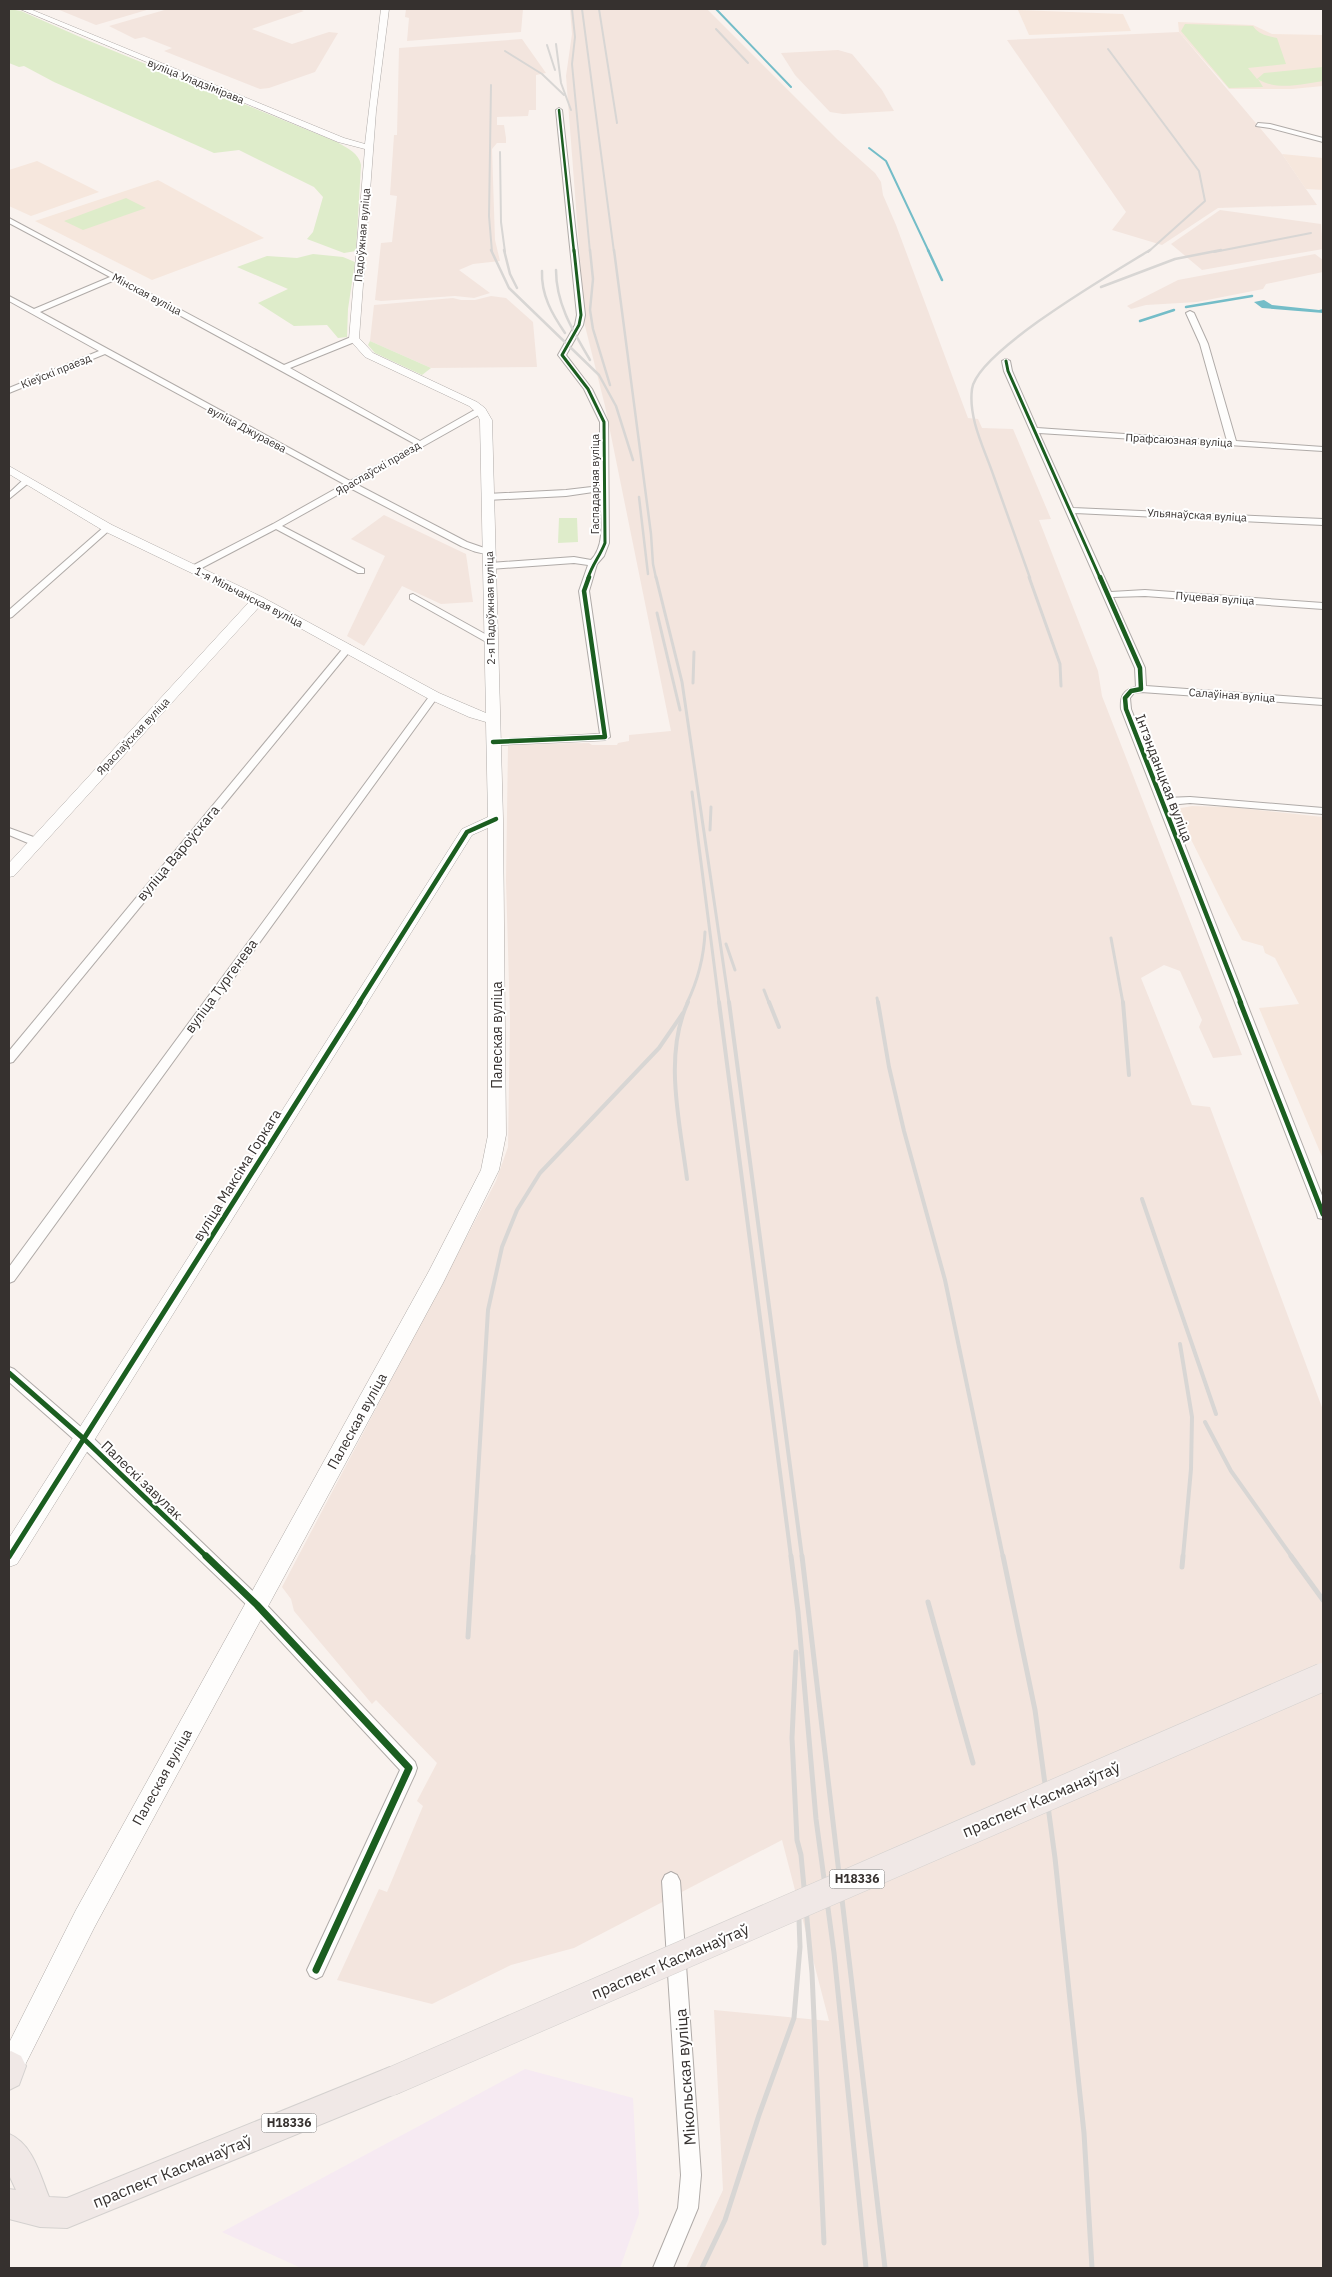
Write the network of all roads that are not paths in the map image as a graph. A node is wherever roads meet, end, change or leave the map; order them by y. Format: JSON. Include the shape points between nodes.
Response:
{"nodes":[{"id":1,"x":24,"y":9,"type":"edge"},
{"id":2,"x":384,"y":9,"type":"edge"},
{"id":3,"x":559,"y":110,"type":"dead end"},
{"id":4,"x":1258,"y":125,"type":"dead end"},
{"id":5,"x":1323,"y":140,"type":"edge"},
{"id":6,"x":370,"y":148,"type":"junction"},
{"id":7,"x":9,"y":220,"type":"edge"},
{"id":8,"x":116,"y":278,"type":"junction"},
{"id":9,"x":9,"y":298,"type":"edge"},
{"id":10,"x":34,"y":312,"type":"junction"},
{"id":11,"x":1190,"y":313,"type":"dead end"},
{"id":12,"x":354,"y":339,"type":"junction"},
{"id":13,"x":104,"y":352,"type":"junction"},
{"id":14,"x":1006,"y":361,"type":"dead end"},
{"id":15,"x":284,"y":368,"type":"junction"},
{"id":16,"x":9,"y":380,"type":"edge"},
{"id":17,"x":19,"y":386,"type":"junction"},
{"id":18,"x":9,"y":391,"type":"edge"},
{"id":19,"x":481,"y":410,"type":"junction"},
{"id":20,"x":1036,"y":430,"type":"junction"},
{"id":21,"x":1232,"y":443,"type":"junction"},
{"id":22,"x":420,"y":444,"type":"junction"},
{"id":23,"x":1323,"y":449,"type":"edge"},
{"id":24,"x":9,"y":469,"type":"edge"},
{"id":25,"x":27,"y":481,"type":"junction"},
{"id":26,"x":349,"y":485,"type":"junction"},
{"id":27,"x":606,"y":488,"type":"junction"},
{"id":28,"x":9,"y":497,"type":"edge"},
{"id":29,"x":488,"y":497,"type":"junction"},
{"id":30,"x":1070,"y":510,"type":"junction"},
{"id":31,"x":1323,"y":522,"type":"edge"},
{"id":32,"x":276,"y":526,"type":"junction"},
{"id":33,"x":108,"y":528,"type":"junction"},
{"id":34,"x":489,"y":551,"type":"junction"},
{"id":35,"x":593,"y":563,"type":"junction"},
{"id":36,"x":490,"y":566,"type":"junction"},
{"id":37,"x":193,"y":569,"type":"junction"},
{"id":38,"x":361,"y":571,"type":"dead end"},
{"id":39,"x":1106,"y":595,"type":"junction"},
{"id":40,"x":413,"y":597,"type":"dead end"},
{"id":41,"x":258,"y":600,"type":"junction"},
{"id":42,"x":1323,"y":606,"type":"edge"},
{"id":43,"x":9,"y":615,"type":"edge"},
{"id":44,"x":491,"y":641,"type":"junction"},
{"id":45,"x":348,"y":648,"type":"junction"},
{"id":46,"x":1141,"y":689,"type":"junction"},
{"id":47,"x":434,"y":696,"type":"junction"},
{"id":48,"x":1323,"y":702,"type":"edge"},
{"id":49,"x":492,"y":719,"type":"junction"},
{"id":50,"x":494,"y":742,"type":"junction"},
{"id":51,"x":1162,"y":802,"type":"junction"},
{"id":52,"x":1323,"y":811,"type":"edge"},
{"id":53,"x":496,"y":818,"type":"junction"},
{"id":54,"x":9,"y":831,"type":"edge"},
{"id":55,"x":35,"y":842,"type":"junction"},
{"id":56,"x":9,"y":872,"type":"edge"},
{"id":57,"x":9,"y":1059,"type":"edge"},
{"id":58,"x":1323,"y":1214,"type":"edge"},
{"id":59,"x":9,"y":1277,"type":"edge"},
{"id":60,"x":9,"y":1373,"type":"edge"},
{"id":61,"x":84,"y":1439,"type":"junction"},
{"id":62,"x":9,"y":1557,"type":"edge"},
{"id":63,"x":257,"y":1605,"type":"junction"},
{"id":64,"x":1323,"y":1677,"type":"edge"},
{"id":65,"x":671,"y":1882,"type":"dead end"},
{"id":66,"x":316,"y":1970,"type":"dead end"},
{"id":67,"x":9,"y":2070,"type":"edge"},
{"id":68,"x":9,"y":2149,"type":"edge"},
{"id":69,"x":9,"y":2204,"type":"edge"},
{"id":70,"x":40,"y":2212,"type":"junction"},
{"id":71,"x":664,"y":2268,"type":"edge"}],
"edges":[{"from":1,"to":6,"type":"main road","name":"вуліца Уладзімірава","via":[[332,137]]},
{"from":2,"to":6,"type":"main road","name":"Падоўжная вуліца"},
{"from":3,"to":27,"type":"street","name":"Гаспадарчая вуліца","via":[[581,315],[562,355],[588,389],[604,422]]},
{"from":4,"to":5,"type":"street"},
{"from":6,"to":12,"type":"main road","name":"Падоўжная вуліца"},
{"from":7,"to":8,"type":"street","name":"Мінская вуліца"},
{"from":8,"to":10,"type":"street"},
{"from":8,"to":15,"type":"street","name":"Мінская вуліца"},
{"from":9,"to":10,"type":"street","name":"вуліца Джураева"},
{"from":10,"to":13,"type":"street","name":"вуліца Джураева"},
{"from":11,"to":21,"type":"street","via":[[1204,344]]},
{"from":12,"to":15,"type":"street"},
{"from":12,"to":19,"type":"main road","via":[[369,355]]},
{"from":13,"to":17,"type":"street","name":"Кіеўскі праезд"},
{"from":13,"to":26,"type":"street","name":"вуліца Джураева"},
{"from":14,"to":20,"type":"street"},
{"from":15,"to":22,"type":"street","name":"Мінская вуліца"},
{"from":16,"to":17,"type":"street"},
{"from":17,"to":18,"type":"street","name":"Кіеўскі праезд"},
{"from":19,"to":22,"type":"street","name":"Яраслаўскі праезд"},
{"from":19,"to":29,"type":"main road","name":"2-я Падоўжная вуліца","via":[[486,420]]},
{"from":20,"to":21,"type":"street","name":"Прафсаюзная вуліца"},
{"from":20,"to":30,"type":"street"},
{"from":21,"to":23,"type":"street","name":"Прафсаюзная вуліца"},
{"from":22,"to":26,"type":"street","name":"Яраслаўскі праезд"},
{"from":24,"to":25,"type":"main road","name":"1-я Мільчанская вуліца"},
{"from":25,"to":28,"type":"street"},
{"from":25,"to":33,"type":"main road","name":"1-я Мільчанская вуліца"},
{"from":26,"to":32,"type":"street","name":"Яраслаўскі праезд"},
{"from":26,"to":34,"type":"street","name":"вуліца Джураева","via":[[464,544]]},
{"from":27,"to":29,"type":"street"},
{"from":27,"to":35,"type":"street","name":"Гаспадарчая вуліца","via":[[605,543]]},
{"from":29,"to":34,"type":"main road","name":"2-я Падоўжная вуліца"},
{"from":30,"to":31,"type":"street","name":"Ульянаўская вуліца"},
{"from":30,"to":39,"type":"street"},
{"from":32,"to":37,"type":"street","name":"Яраслаўскі праезд"},
{"from":32,"to":38,"type":"street"},
{"from":33,"to":37,"type":"main road","name":"1-я Мільчанская вуліца"},
{"from":33,"to":43,"type":"street"},
{"from":34,"to":36,"type":"main road","name":"2-я Падоўжная вуліца"},
{"from":35,"to":36,"type":"street","via":[[574,560]]},
{"from":35,"to":50,"type":"street","name":"Гаспадарчая вуліца","via":[[584,591],[604,737]]},
{"from":36,"to":44,"type":"main road","name":"2-я Падоўжная вуліца"},
{"from":37,"to":41,"type":"main road","name":"1-я Мільчанская вуліца"},
{"from":39,"to":42,"type":"street","name":"Пуцевая вуліца","via":[[1145,593]]},
{"from":39,"to":46,"type":"street","via":[[1140,668]]},
{"from":40,"to":44,"type":"street"},
{"from":41,"to":45,"type":"main road","name":"1-я Мільчанская вуліца"},
{"from":41,"to":55,"type":"main road","name":"Яраслаўская вуліца"},
{"from":44,"to":49,"type":"main road","name":"2-я Падоўжная вуліца"},
{"from":45,"to":47,"type":"main road","name":"1-я Мільчанская вуліца"},
{"from":45,"to":57,"type":"street","name":"вуліца Вароўскага"},
{"from":46,"to":48,"type":"street","name":"Салаўіная вуліца"},
{"from":46,"to":51,"type":"street","name":"Інтэнданцкая вуліца","via":[[1131,691],[1125,698],[1126,709]]},
{"from":47,"to":49,"type":"main road","name":"1-я Мільчанская вуліца"},
{"from":47,"to":59,"type":"street","name":"вуліца Тургенева"},
{"from":49,"to":50,"type":"main road","name":"Палеская вуліца"},
{"from":50,"to":53,"type":"main road","name":"Палеская вуліца"},
{"from":51,"to":52,"type":"street","via":[[1190,800]]},
{"from":51,"to":58,"type":"street","name":"Інтэнданцкая вуліца"},
{"from":53,"to":61,"type":"main road","name":"вуліца Максіма Горкага","via":[[467,832]]},
{"from":53,"to":63,"type":"main road","name":"Палеская вуліца","via":[[497,1135],[490,1170],[436,1277]]},
{"from":54,"to":55,"type":"street"},
{"from":55,"to":56,"type":"main road","name":"Яраслаўская вуліца"},
{"from":60,"to":61,"type":"street","name":"Палескі завулак"},
{"from":61,"to":62,"type":"main road","name":"вуліца Максіма Горкага"},
{"from":61,"to":63,"type":"street","name":"Палескі завулак"},
{"from":63,"to":66,"type":"street","name":"Палескі завулак","via":[[409,1768]]},
{"from":63,"to":67,"type":"main road","name":"Палеская вуліца","via":[[94,1902]]},
{"from":64,"to":70,"type":"main road","name":"праспект Касманаўтаў","number":"Н18336","bridge":true,"via":[[390,2082],[67,2213]]},
{"from":65,"to":71,"type":"street","name":"Мікольская вуліца","via":[[691,2175],[688,2208]]},
{"from":68,"to":70,"type":"main road","via":[[22,2168]]},
{"from":69,"to":70,"type":"main road","name":"праспект Касманаўтаў","number":"Н18336"}]}
